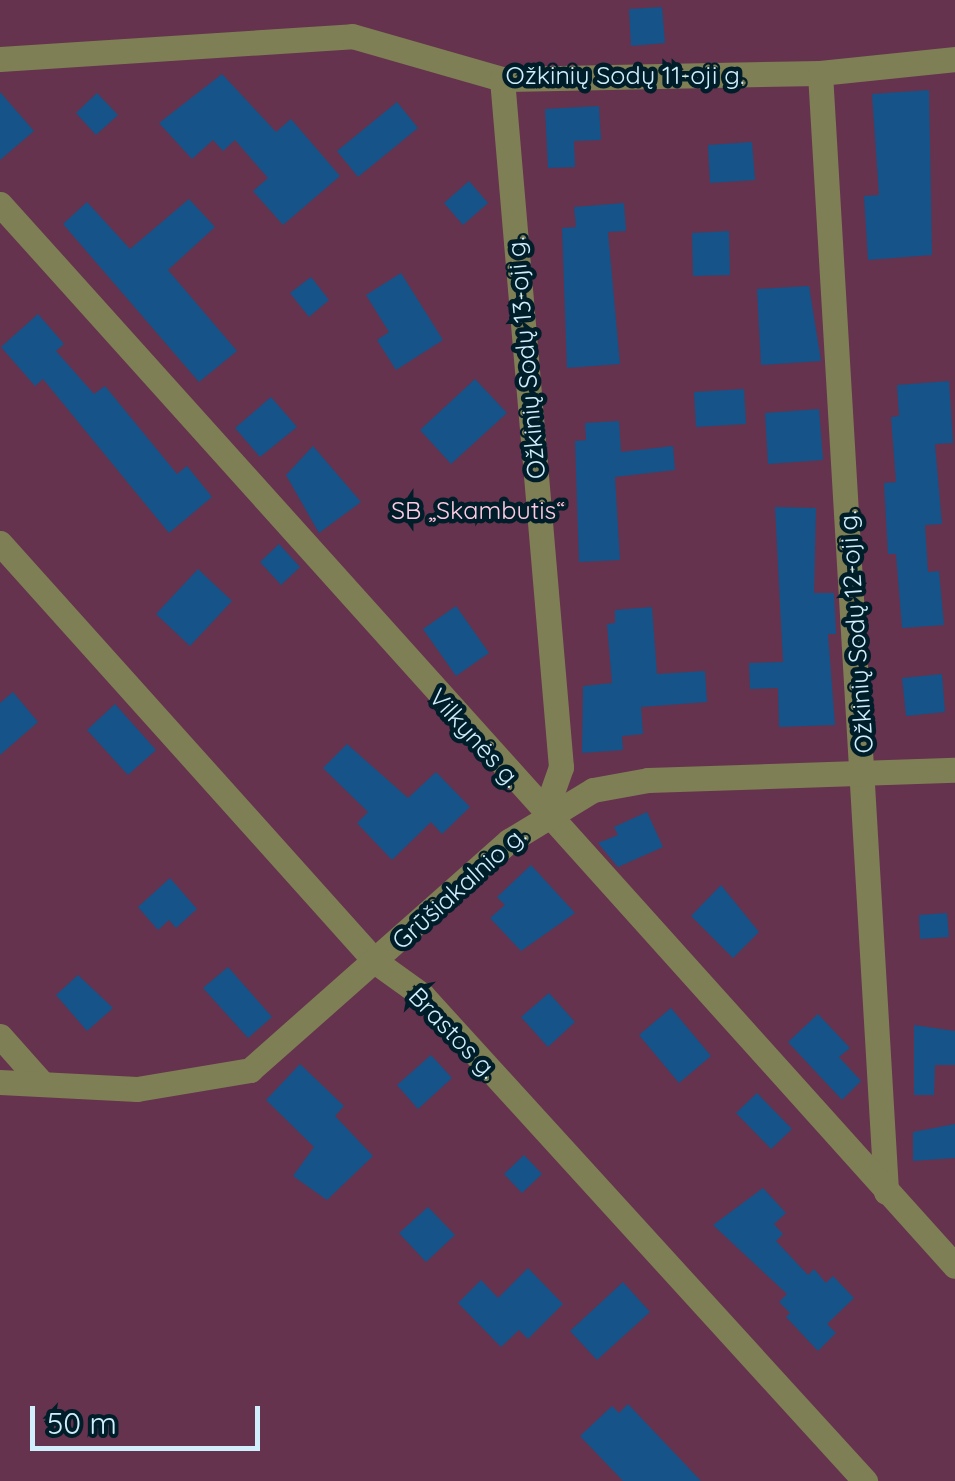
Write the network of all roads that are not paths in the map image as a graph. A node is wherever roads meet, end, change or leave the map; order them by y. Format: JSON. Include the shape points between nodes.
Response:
{"nodes":[{"id":1,"x":0,"y":59,"type":"edge"},
{"id":2,"x":955,"y":59,"type":"edge"},
{"id":3,"x":820,"y":74,"type":"junction"},
{"id":4,"x":502,"y":79,"type":"junction"},
{"id":5,"x":0,"y":204,"type":"edge"},
{"id":6,"x":0,"y":543,"type":"edge"},
{"id":7,"x":955,"y":770,"type":"edge"},
{"id":8,"x":865,"y":774,"type":"junction"},
{"id":9,"x":544,"y":815,"type":"junction"},
{"id":10,"x":376,"y":962,"type":"junction"},
{"id":11,"x":0,"y":1036,"type":"edge"},
{"id":12,"x":40,"y":1081,"type":"junction"},
{"id":13,"x":0,"y":1082,"type":"edge"},
{"id":14,"x":886,"y":1192,"type":"junction"},
{"id":15,"x":955,"y":1266,"type":"edge"},
{"id":16,"x":865,"y":1481,"type":"edge"}],
"edges":[{"from":1,"to":4,"type":"street","name":"Ožkinių Sodų 11-oji g.","via":[[352,36]]},
{"from":2,"to":3,"type":"street","name":"Ožkinių Sodų 11-oji g."},
{"from":3,"to":4,"type":"street","name":"Ožkinių Sodų 11-oji g."},
{"from":3,"to":8,"type":"street","name":"Ožkinių Sodų 12-oji g."},
{"from":4,"to":9,"type":"street","name":"Ožkinių Sodų 13-oji g.","via":[[560,767]]},
{"from":5,"to":9,"type":"street","name":"Vilkynės g."},
{"from":6,"to":10,"type":"street","name":"Brastos g."},
{"from":7,"to":8,"type":"street","name":"Grūšiakalnio g."},
{"from":8,"to":9,"type":"street","name":"Grūšiakalnio g.","via":[[648,780],[592,790]]},
{"from":8,"to":14,"type":"street","name":"Ožkinių Sodų 12-oji g."},
{"from":9,"to":10,"type":"street","name":"Grūšiakalnio g."},
{"from":9,"to":14,"type":"street","name":"Vilkynės g."},
{"from":10,"to":12,"type":"street","name":"Grūšiakalnio g.","via":[[250,1070],[230,1078],[119,1090]]},
{"from":10,"to":16,"type":"street","name":"Brastos g.","via":[[422,995]]},
{"from":11,"to":12,"type":"street"},
{"from":12,"to":13,"type":"street","name":"Grūšiakalnio g."},
{"from":14,"to":15,"type":"street","name":"Vilkynės g."}]}
